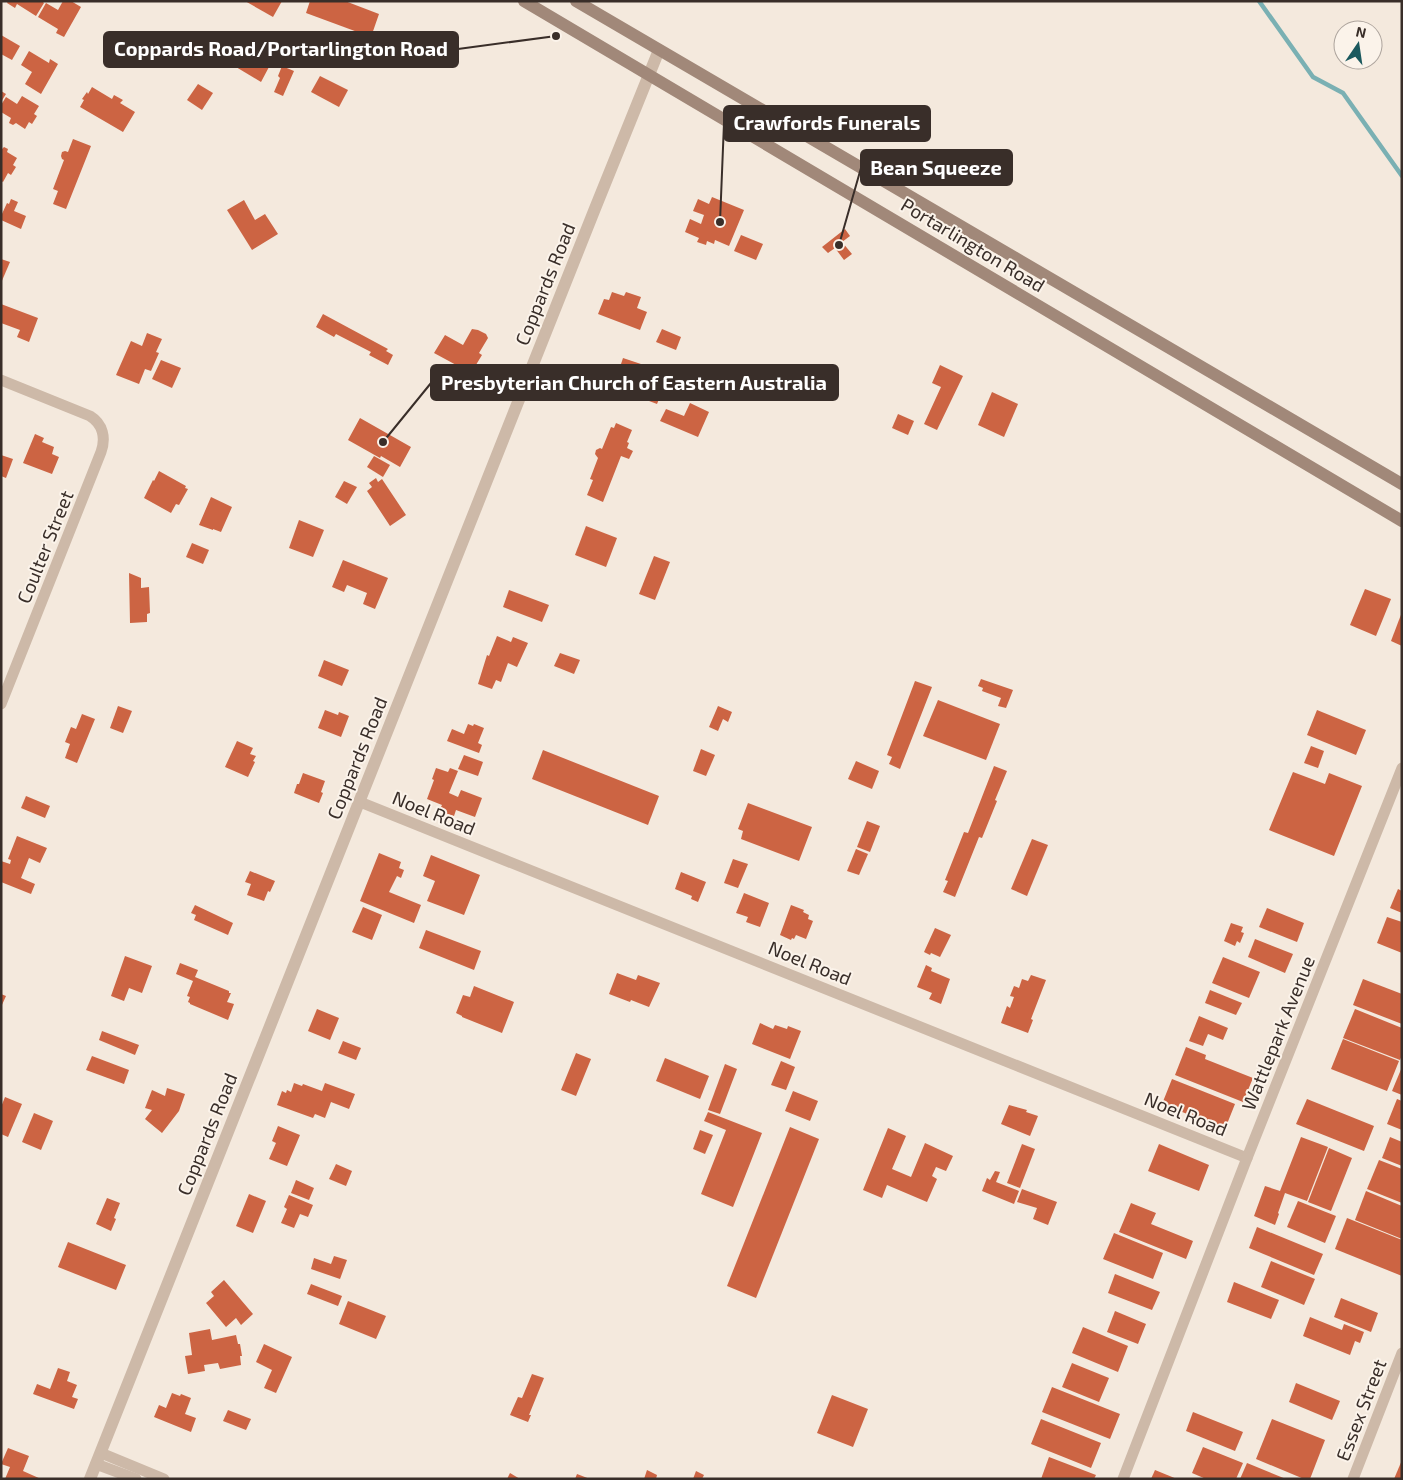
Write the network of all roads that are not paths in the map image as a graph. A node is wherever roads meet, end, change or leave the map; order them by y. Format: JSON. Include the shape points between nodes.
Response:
{"nodes":[{"id":1,"x":524,"y":1,"type":"edge"},
{"id":2,"x":576,"y":1,"type":"edge"},
{"id":3,"x":659,"y":50,"type":"junction"},
{"id":4,"x":649,"y":75,"type":"junction"},
{"id":5,"x":1,"y":380,"type":"edge"},
{"id":6,"x":1402,"y":484,"type":"edge"},
{"id":7,"x":1402,"y":521,"type":"edge"},
{"id":8,"x":1,"y":704,"type":"edge"},
{"id":9,"x":1402,"y":768,"type":"edge"},
{"id":10,"x":360,"y":802,"type":"junction"},
{"id":11,"x":1247,"y":1158,"type":"junction"},
{"id":12,"x":1402,"y":1353,"type":"edge"},
{"id":13,"x":99,"y":1458,"type":"junction"},
{"id":14,"x":90,"y":1479,"type":"edge"},
{"id":15,"x":136,"y":1479,"type":"edge"},
{"id":16,"x":164,"y":1479,"type":"edge"},
{"id":17,"x":1123,"y":1479,"type":"edge"},
{"id":18,"x":1352,"y":1479,"type":"edge"}],
"edges":[{"from":1,"to":4,"type":"main road","name":"Portarlington Road"},
{"from":2,"to":3,"type":"main road","name":"Portarlington Road"},
{"from":3,"to":4,"type":"street","name":"Coppards Road"},
{"from":3,"to":6,"type":"main road","name":"Portarlington Road"},
{"from":4,"to":7,"type":"main road","name":"Portarlington Road"},
{"from":4,"to":10,"type":"street","name":"Coppards Road"},
{"from":5,"to":8,"type":"street","name":"Coulter Street","via":[[90,416],[98,422],[104,439]]},
{"from":9,"to":11,"type":"street","name":"Wattlepark Avenue"},
{"from":10,"to":11,"type":"street","name":"Noel Road"},
{"from":10,"to":13,"type":"street","name":"Coppards Road"},
{"from":11,"to":17,"type":"street","name":"Wattlepark Avenue"},
{"from":12,"to":18,"type":"street","name":"Essex Street"},
{"from":13,"to":14,"type":"street","name":"Coppards Road"},
{"from":13,"to":15,"type":"street"},
{"from":13,"to":16,"type":"street"}]}
